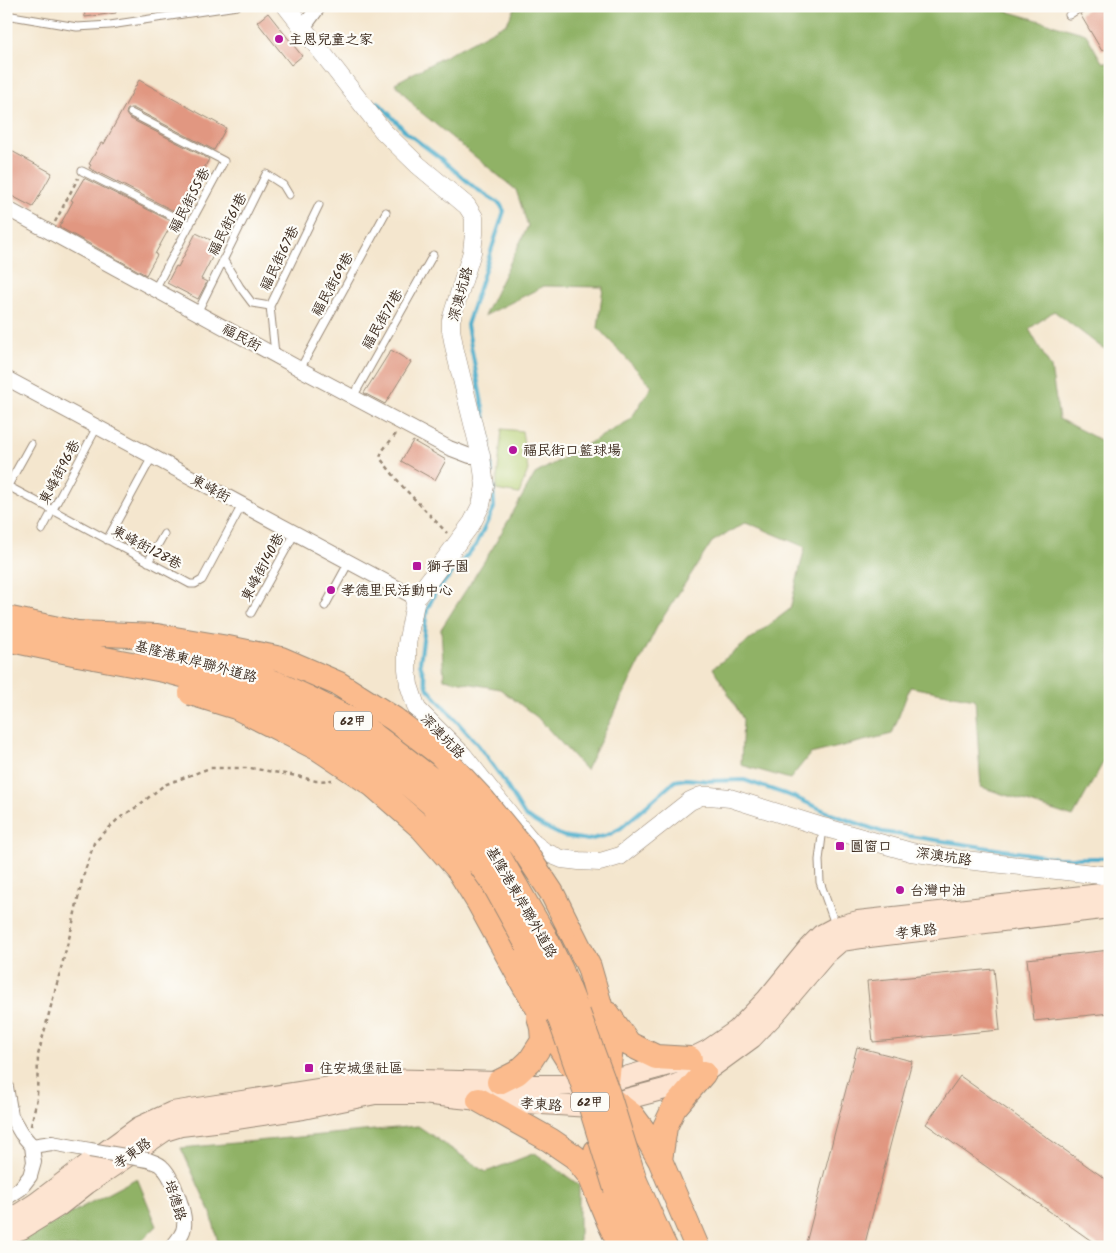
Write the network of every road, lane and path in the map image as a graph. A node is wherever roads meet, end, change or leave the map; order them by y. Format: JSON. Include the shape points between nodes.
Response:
{"nodes":[{"id":1,"x":237,"y":6,"type":"edge"},
{"id":2,"x":286,"y":6,"type":"edge"},
{"id":3,"x":319,"y":6,"type":"edge"},
{"id":4,"x":1083,"y":6,"type":"edge"},
{"id":5,"x":6,"y":15,"type":"edge"},
{"id":6,"x":1070,"y":15,"type":"dead end"},
{"id":7,"x":303,"y":28,"type":"junction"},
{"id":8,"x":131,"y":114,"type":"dead end"},
{"id":9,"x":82,"y":172,"type":"joint"},
{"id":10,"x":288,"y":195,"type":"dead end"},
{"id":11,"x":319,"y":204,"type":"dead end"},
{"id":12,"x":6,"y":208,"type":"edge"},
{"id":13,"x":386,"y":212,"type":"dead end"},
{"id":14,"x":190,"y":225,"type":"junction"},
{"id":15,"x":49,"y":232,"type":"junction"},
{"id":16,"x":433,"y":255,"type":"dead end"},
{"id":17,"x":223,"y":259,"type":"junction"},
{"id":18,"x":155,"y":289,"type":"junction"},
{"id":19,"x":270,"y":306,"type":"junction"},
{"id":20,"x":197,"y":313,"type":"junction"},
{"id":21,"x":275,"y":355,"type":"junction"},
{"id":22,"x":300,"y":369,"type":"junction"},
{"id":23,"x":6,"y":378,"type":"edge"},
{"id":24,"x":352,"y":397,"type":"junction"},
{"id":25,"x":403,"y":424,"type":"junction"},
{"id":26,"x":97,"y":427,"type":"junction"},
{"id":27,"x":31,"y":444,"type":"dead end"},
{"id":28,"x":481,"y":456,"type":"junction"},
{"id":29,"x":152,"y":457,"type":"junction"},
{"id":30,"x":7,"y":487,"type":"edge"},
{"id":31,"x":242,"y":505,"type":"junction"},
{"id":32,"x":52,"y":510,"type":"junction"},
{"id":33,"x":42,"y":530,"type":"dead end"},
{"id":34,"x":295,"y":533,"type":"junction"},
{"id":35,"x":164,"y":534,"type":"dead end"},
{"id":36,"x":107,"y":540,"type":"junction"},
{"id":37,"x":457,"y":543,"type":"junction"},
{"id":38,"x":148,"y":562,"type":"junction"},
{"id":39,"x":349,"y":562,"type":"junction"},
{"id":40,"x":416,"y":598,"type":"junction"},
{"id":41,"x":325,"y":606,"type":"dead end"},
{"id":42,"x":251,"y":613,"type":"dead end"},
{"id":43,"x":6,"y":618,"type":"edge"},
{"id":44,"x":6,"y":639,"type":"edge"},
{"id":45,"x":78,"y":644,"type":"junction"},
{"id":46,"x":337,"y":780,"type":"dead end"},
{"id":47,"x":823,"y":827,"type":"junction"},
{"id":48,"x":1110,"y":878,"type":"edge"},
{"id":49,"x":1110,"y":893,"type":"edge"},
{"id":50,"x":1110,"y":908,"type":"edge"},
{"id":51,"x":836,"y":927,"type":"junction"},
{"id":52,"x":589,"y":967,"type":"junction"},
{"id":53,"x":524,"y":985,"type":"junction"},
{"id":54,"x":697,"y":1066,"type":"junction"},
{"id":55,"x":499,"y":1082,"type":"junction"},
{"id":56,"x":6,"y":1087,"type":"edge"},
{"id":57,"x":599,"y":1094,"type":"junction"},
{"id":58,"x":480,"y":1100,"type":"junction"},
{"id":59,"x":32,"y":1146,"type":"junction"},
{"id":60,"x":660,"y":1160,"type":"junction"},
{"id":61,"x":626,"y":1185,"type":"junction"},
{"id":62,"x":6,"y":1198,"type":"edge"},
{"id":63,"x":6,"y":1217,"type":"edge"},
{"id":64,"x":609,"y":1222,"type":"junction"},
{"id":65,"x":6,"y":1234,"type":"edge"},
{"id":66,"x":172,"y":1247,"type":"edge"},
{"id":67,"x":621,"y":1247,"type":"edge"},
{"id":68,"x":642,"y":1247,"type":"edge"},
{"id":69,"x":665,"y":1247,"type":"edge"},
{"id":70,"x":697,"y":1247,"type":"edge"}],
"edges":[{"from":1,"to":5,"type":"lane","via":[[94,26]]},
{"from":2,"to":7,"type":"street","name":"深澳坑路"},
{"from":3,"to":7,"type":"street"},
{"from":4,"to":6,"type":"lane"},
{"from":7,"to":28,"type":"street","name":"深澳坑路","via":[[383,131],[467,206],[474,217],[472,252],[451,320],[451,330]]},
{"from":8,"to":14,"type":"lane","name":"福民街55巷","via":[[224,161]]},
{"from":9,"to":14,"type":"lane"},
{"from":9,"to":15,"type":"path"},
{"from":10,"to":17,"type":"lane","name":"福民街61巷","via":[[283,185],[266,174]]},
{"from":11,"to":19,"type":"lane","name":"福民街67巷"},
{"from":12,"to":15,"type":"street","name":"福民街"},
{"from":13,"to":22,"type":"lane","name":"福民街69巷"},
{"from":14,"to":18,"type":"lane","name":"福民街55巷"},
{"from":15,"to":18,"type":"street","name":"福民街"},
{"from":16,"to":24,"type":"lane","name":"福民街71巷"},
{"from":17,"to":19,"type":"lane","via":[[252,303]]},
{"from":17,"to":20,"type":"lane","name":"福民街61巷"},
{"from":18,"to":20,"type":"street","name":"福民街"},
{"from":19,"to":21,"type":"lane","name":"福民街67巷"},
{"from":20,"to":21,"type":"street","name":"福民街"},
{"from":21,"to":22,"type":"street","name":"福民街"},
{"from":22,"to":24,"type":"street","name":"福民街"},
{"from":23,"to":26,"type":"street","name":"東峰街"},
{"from":24,"to":25,"type":"street","name":"福民街"},
{"from":25,"to":28,"type":"street","name":"福民街","via":[[449,448],[470,456]]},
{"from":25,"to":37,"type":"path","via":[[380,458]]},
{"from":26,"to":29,"type":"street","name":"東峰街"},
{"from":26,"to":32,"type":"lane","name":"東峰街96巷"},
{"from":27,"to":30,"type":"lane"},
{"from":28,"to":37,"type":"street","name":"深澳坑路","via":[[485,486],[481,505]]},
{"from":29,"to":31,"type":"street","name":"東峰街"},
{"from":29,"to":36,"type":"lane"},
{"from":30,"to":32,"type":"lane","name":"東峰街128巷"},
{"from":31,"to":34,"type":"street","name":"東峰街"},
{"from":31,"to":38,"type":"lane","name":"東峰街128巷","via":[[202,580],[190,584]]},
{"from":32,"to":33,"type":"lane","name":"東峰街96巷"},
{"from":32,"to":36,"type":"lane","name":"東峰街128巷"},
{"from":34,"to":39,"type":"street","name":"東峰街"},
{"from":34,"to":42,"type":"lane","name":"東峰街140巷"},
{"from":35,"to":38,"type":"lane"},
{"from":36,"to":38,"type":"lane","name":"東峰街128巷"},
{"from":37,"to":40,"type":"street","name":"深澳坑路"},
{"from":39,"to":40,"type":"street","name":"東峰街"},
{"from":39,"to":41,"type":"lane"},
{"from":40,"to":47,"type":"street","name":"深澳坑路","via":[[407,644],[407,669],[417,709],[463,755],[522,830],[545,852],[579,861],[600,862],[620,856],[700,796],[730,798]]},
{"from":43,"to":45,"type":"highway","name":"基隆港東岸聯外道路","number":"62甲"},
{"from":44,"to":45,"type":"highway","name":"基隆港東岸聯外道路","number":"62甲"},
{"from":45,"to":52,"type":"highway","bridge":true,"via":[[157,636],[281,659],[339,684],[394,719],[440,754],[484,801],[521,846],[552,893]]},
{"from":45,"to":53,"type":"highway","bridge":true,"via":[[155,681],[236,707],[319,749],[373,785],[422,828],[458,870]]},
{"from":45,"to":61,"type":"highway","name":"基隆港東岸聯外道路","number":"62甲","bridge":true,"via":[[170,652],[276,683],[359,724],[440,786],[498,855],[536,939],[561,970],[569,1014],[608,1094]]},
{"from":46,"to":59,"type":"path","via":[[316,781],[250,768],[210,768],[164,785],[94,843],[38,1055],[37,1098],[30,1130]]},
{"from":47,"to":48,"type":"street","name":"深澳坑路","via":[[911,852]]},
{"from":47,"to":51,"type":"lane","via":[[820,882]]},
{"from":49,"to":51,"type":"main road","name":"孝東路","via":[[858,921]]},
{"from":50,"to":54,"type":"main road","name":"孝東路","via":[[841,941],[752,1038]]},
{"from":51,"to":54,"type":"main road","name":"孝東路","via":[[821,935],[766,1000],[737,1030],[708,1050]]},
{"from":52,"to":54,"type":"highway","via":[[609,1015],[629,1044],[656,1057]]},
{"from":52,"to":57,"type":"highway","via":[[611,1047]]},
{"from":53,"to":55,"type":"highway","via":[[537,1012],[543,1041],[530,1061],[517,1073]]},
{"from":53,"to":57,"type":"highway"},
{"from":54,"to":57,"type":"main road","name":"孝東路","via":[[665,1089]]},
{"from":54,"to":60,"type":"highway","via":[[665,1127]]},
{"from":55,"to":57,"type":"main road","name":"孝東路"},
{"from":55,"to":63,"type":"main road","name":"孝東路","via":[[381,1078],[172,1112],[139,1127],[36,1203],[19,1214]]},
{"from":56,"to":59,"type":"street","via":[[12,1116]]},
{"from":57,"to":58,"type":"main road","name":"孝東路"},
{"from":57,"to":60,"type":"highway","via":[[632,1115]]},
{"from":57,"to":64,"type":"highway","via":[[589,1124]]},
{"from":58,"to":64,"type":"highway","via":[[576,1157],[590,1176]]},
{"from":58,"to":65,"type":"main road","name":"孝東路","via":[[422,1094],[375,1094],[303,1109],[173,1128],[150,1140],[59,1206]]},
{"from":59,"to":62,"type":"street","via":[[34,1162],[30,1176],[20,1189]]},
{"from":59,"to":66,"type":"street","name":"培德路","bridge":true,"via":[[52,1143],[148,1160],[161,1166],[170,1175],[183,1217],[184,1227]]},
{"from":60,"to":70,"type":"highway"},
{"from":61,"to":68,"type":"highway","name":"基隆港東岸聯外道路","number":"62甲"},
{"from":61,"to":69,"type":"highway","name":"基隆港東岸聯外道路","number":"62甲"},
{"from":64,"to":67,"type":"highway"}]}
